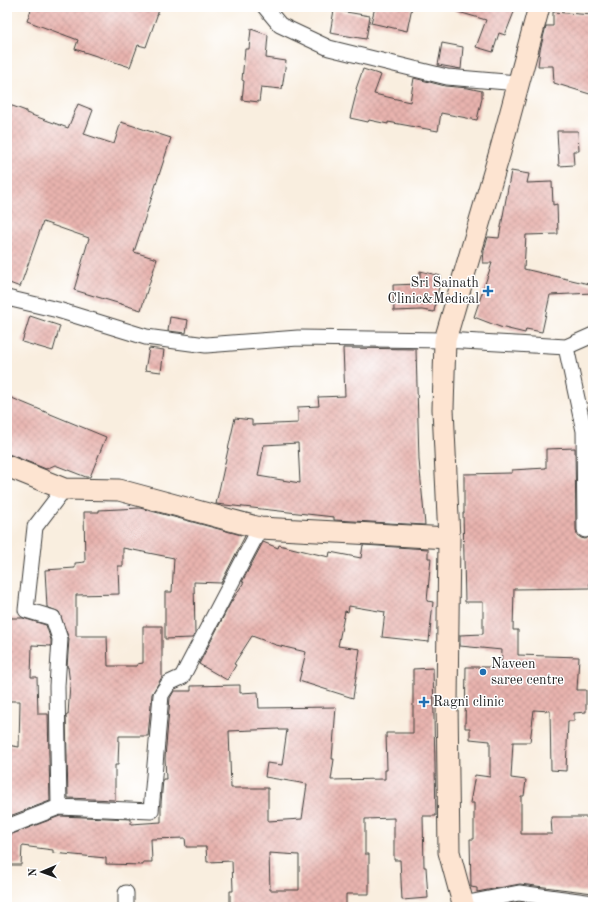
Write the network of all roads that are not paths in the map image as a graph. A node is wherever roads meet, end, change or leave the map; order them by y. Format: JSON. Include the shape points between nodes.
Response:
{"nodes":[{"id":1,"x":265,"y":7,"type":"edge"},
{"id":2,"x":539,"y":7,"type":"edge"},
{"id":3,"x":518,"y":83,"type":"junction"},
{"id":4,"x":7,"y":298,"type":"edge"},
{"id":5,"x":593,"y":335,"type":"edge"},
{"id":6,"x":445,"y":340,"type":"junction"},
{"id":7,"x":566,"y":347,"type":"junction"},
{"id":8,"x":589,"y":433,"type":"edge"},
{"id":9,"x":7,"y":466,"type":"edge"},
{"id":10,"x":64,"y":489,"type":"junction"},
{"id":11,"x":260,"y":528,"type":"junction"},
{"id":12,"x":585,"y":530,"type":"dead end"},
{"id":13,"x":450,"y":538,"type":"junction"},
{"id":14,"x":59,"y":807,"type":"junction"},
{"id":15,"x":7,"y":827,"type":"edge"},
{"id":16,"x":593,"y":903,"type":"edge"},
{"id":17,"x":463,"y":905,"type":"edge"}],
"edges":[{"from":1,"to":3,"type":"street","via":[[280,25],[329,48],[447,77]]},
{"from":2,"to":3,"type":"main road"},
{"from":3,"to":6,"type":"main road"},
{"from":4,"to":6,"type":"street","via":[[58,310],[146,337],[206,345],[298,338]]},
{"from":5,"to":7,"type":"street"},
{"from":6,"to":7,"type":"street"},
{"from":6,"to":13,"type":"main road","via":[[443,409]]},
{"from":7,"to":8,"type":"street"},
{"from":8,"to":12,"type":"street"},
{"from":9,"to":10,"type":"main road"},
{"from":10,"to":11,"type":"main road","via":[[119,490]]},
{"from":10,"to":14,"type":"street","via":[[35,527],[26,610],[53,618],[60,638],[57,686]]},
{"from":11,"to":13,"type":"main road"},
{"from":11,"to":14,"type":"street","via":[[182,677],[169,684],[161,695],[151,811]]},
{"from":13,"to":17,"type":"main road","via":[[447,702],[449,852]]},
{"from":14,"to":15,"type":"street"},
{"from":16,"to":17,"type":"street","via":[[519,893]]}]}
